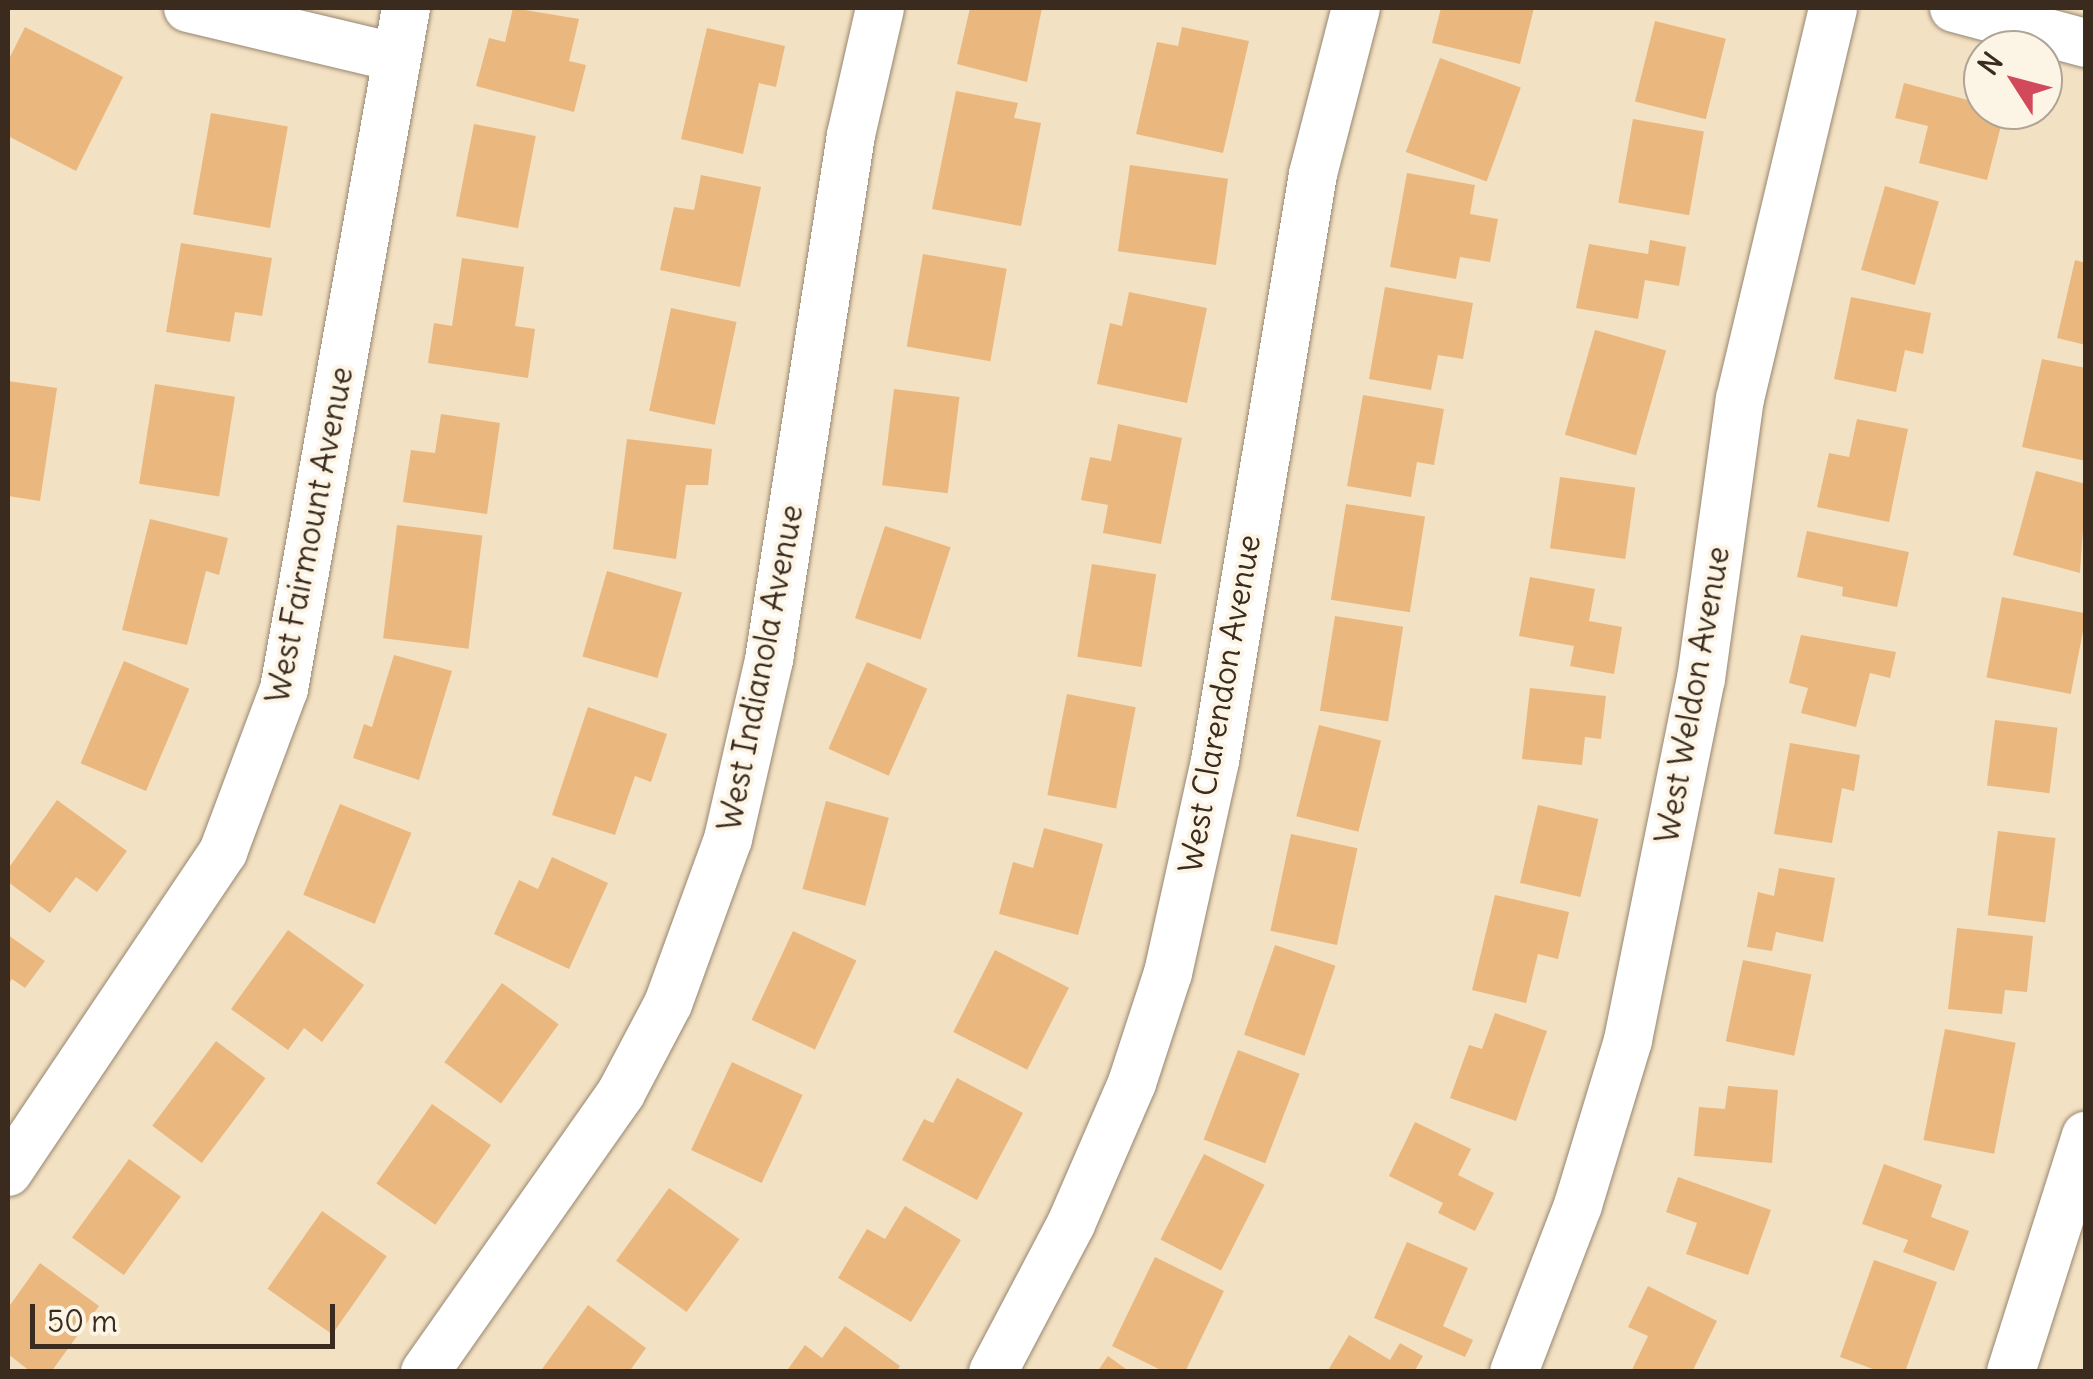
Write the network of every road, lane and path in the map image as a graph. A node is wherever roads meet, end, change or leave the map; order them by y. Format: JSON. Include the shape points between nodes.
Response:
{"nodes":[{"id":1,"x":188,"y":8,"type":"edge"},
{"id":2,"x":406,"y":8,"type":"edge"},
{"id":3,"x":880,"y":8,"type":"edge"},
{"id":4,"x":1356,"y":8,"type":"edge"},
{"id":5,"x":1833,"y":8,"type":"edge"},
{"id":6,"x":1954,"y":8,"type":"edge"},
{"id":7,"x":2086,"y":43,"type":"edge"},
{"id":8,"x":394,"y":56,"type":"junction"},
{"id":9,"x":2086,"y":1136,"type":"edge"},
{"id":10,"x":8,"y":1172,"type":"edge"},
{"id":11,"x":424,"y":1372,"type":"edge"},
{"id":12,"x":993,"y":1372,"type":"edge"},
{"id":13,"x":1514,"y":1372,"type":"edge"},
{"id":14,"x":2010,"y":1372,"type":"edge"}],
"edges":[{"from":1,"to":8,"type":"street"},
{"from":2,"to":8,"type":"street","name":"West Fairmount Avenue"},
{"from":3,"to":11,"type":"street","name":"West Indianola Avenue","via":[[851,135],[768,660],[728,839],[668,1004],[622,1093]]},
{"from":4,"to":12,"type":"street","name":"West Clarendon Avenue","via":[[1313,174],[1216,760],[1168,973],[1132,1082],[1070,1224]]},
{"from":5,"to":13,"type":"street","name":"West Weldon Avenue","via":[[1740,400],[1701,679],[1628,1040],[1578,1206]]},
{"from":6,"to":7,"type":"street"},
{"from":8,"to":10,"type":"street","name":"West Fairmount Avenue","via":[[320,512],[284,689],[223,852]]},
{"from":9,"to":14,"type":"street"}]}
